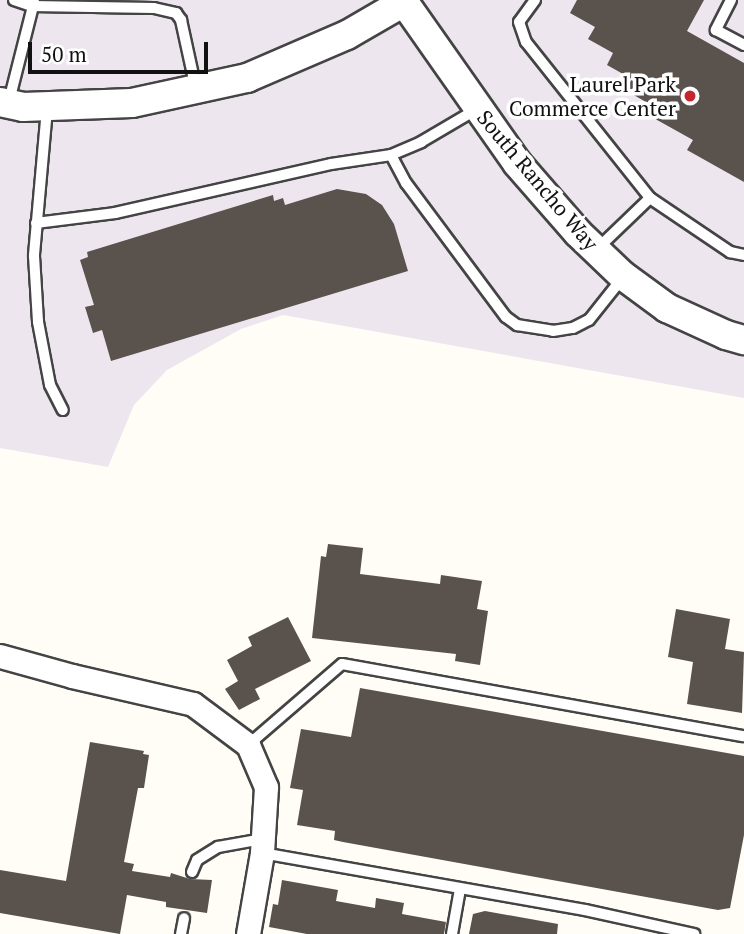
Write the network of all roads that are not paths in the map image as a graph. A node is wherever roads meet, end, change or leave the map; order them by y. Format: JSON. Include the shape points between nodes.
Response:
{"nodes":[{"id":1,"x":14,"y":0,"type":"edge"},
{"id":2,"x":534,"y":0,"type":"edge"},
{"id":3,"x":731,"y":0,"type":"edge"},
{"id":4,"x":405,"y":1,"type":"edge"},
{"id":5,"x":33,"y":3,"type":"edge"},
{"id":6,"x":744,"y":45,"type":"edge"},
{"id":7,"x":196,"y":89,"type":"junction"},
{"id":8,"x":4,"y":103,"type":"edge"},
{"id":9,"x":47,"y":106,"type":"junction"},
{"id":10,"x":477,"y":109,"type":"junction"},
{"id":11,"x":391,"y":155,"type":"junction"},
{"id":12,"x":650,"y":198,"type":"junction"},
{"id":13,"x":36,"y":223,"type":"junction"},
{"id":14,"x":596,"y":250,"type":"junction"},
{"id":15,"x":744,"y":256,"type":"edge"},
{"id":16,"x":624,"y":276,"type":"junction"},
{"id":17,"x":744,"y":340,"type":"edge"},
{"id":18,"x":63,"y":410,"type":"dead end"},
{"id":19,"x":0,"y":656,"type":"edge"},
{"id":20,"x":744,"y":736,"type":"edge"},
{"id":21,"x":248,"y":745,"type":"junction"},
{"id":22,"x":263,"y":846,"type":"junction"},
{"id":23,"x":192,"y":872,"type":"dead end"},
{"id":24,"x":460,"y":888,"type":"junction"},
{"id":25,"x":184,"y":918,"type":"dead end"},
{"id":26,"x":181,"y":934,"type":"edge"},
{"id":27,"x":248,"y":934,"type":"edge"},
{"id":28,"x":452,"y":934,"type":"edge"},
{"id":29,"x":694,"y":934,"type":"edge"}],
"edges":[{"from":1,"to":5,"type":"lane"},
{"from":2,"to":12,"type":"lane","via":[[519,22],[526,42]]},
{"from":3,"to":6,"type":"lane","via":[[716,30]]},
{"from":4,"to":7,"type":"street","via":[[347,35],[247,78]]},
{"from":4,"to":10,"type":"street","name":"South Rancho Way"},
{"from":5,"to":7,"type":"lane","via":[[176,13]]},
{"from":5,"to":8,"type":"lane"},
{"from":7,"to":9,"type":"street","via":[[131,103]]},
{"from":8,"to":9,"type":"street"},
{"from":9,"to":13,"type":"lane"},
{"from":10,"to":11,"type":"lane"},
{"from":10,"to":14,"type":"street","name":"South Rancho Way","via":[[517,163]]},
{"from":11,"to":13,"type":"lane","via":[[331,164],[116,213]]},
{"from":11,"to":16,"type":"lane","via":[[406,183],[506,317],[517,325],[553,331],[573,328],[589,320]]},
{"from":12,"to":14,"type":"lane"},
{"from":12,"to":15,"type":"lane","via":[[730,252]]},
{"from":13,"to":18,"type":"lane","via":[[38,322],[50,385]]},
{"from":14,"to":16,"type":"street","name":"South Rancho Way"},
{"from":16,"to":17,"type":"street","name":"South Rancho Way","via":[[667,308]]},
{"from":19,"to":21,"type":"street","via":[[193,704]]},
{"from":20,"to":21,"type":"lane","via":[[342,664]]},
{"from":21,"to":22,"type":"street","via":[[267,787]]},
{"from":22,"to":23,"type":"lane","via":[[218,847],[197,860]]},
{"from":22,"to":24,"type":"lane"},
{"from":22,"to":27,"type":"street"},
{"from":24,"to":28,"type":"lane"},
{"from":24,"to":29,"type":"lane"},
{"from":25,"to":26,"type":"lane"}]}
